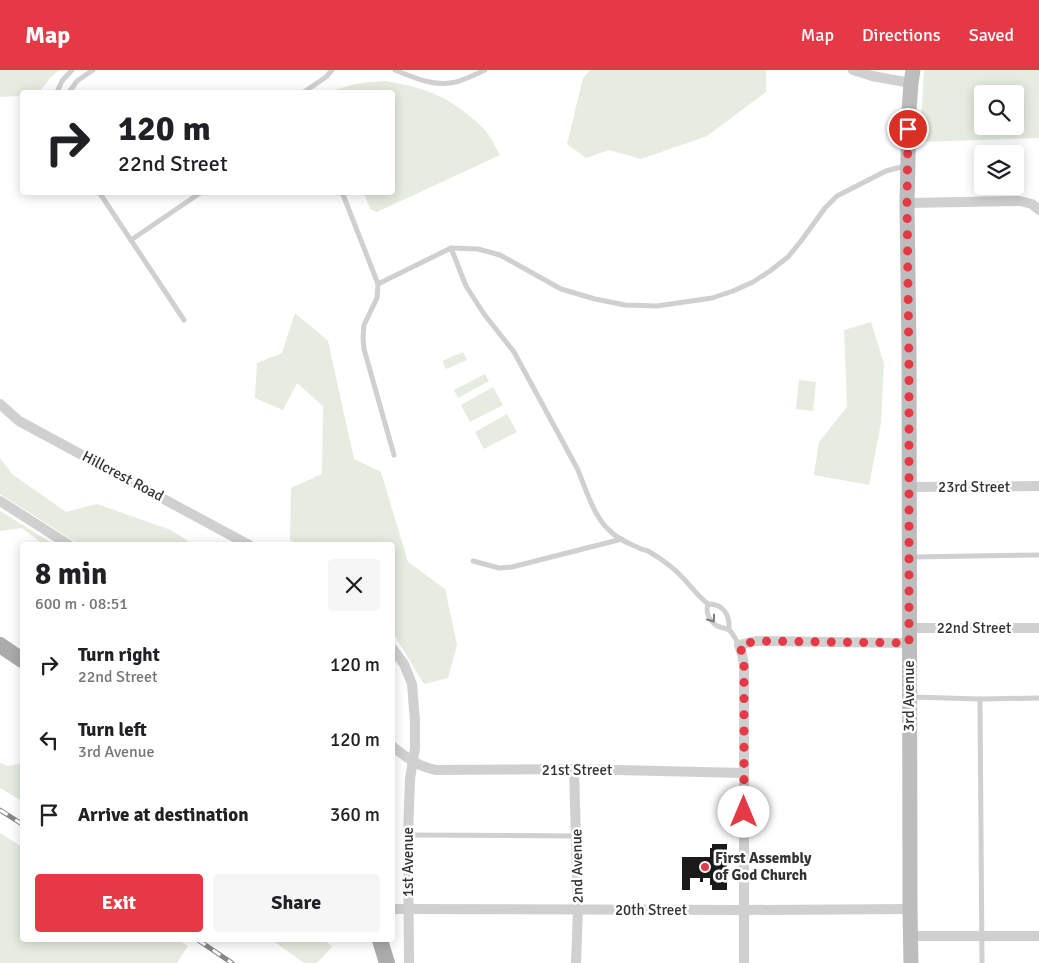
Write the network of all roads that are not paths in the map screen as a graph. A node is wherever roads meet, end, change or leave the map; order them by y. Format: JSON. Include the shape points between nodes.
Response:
{"nodes":[{"id":1,"x":72,"y":70,"type":"edge"},
{"id":2,"x":93,"y":70,"type":"edge"},
{"id":3,"x":332,"y":70,"type":"edge"},
{"id":4,"x":395,"y":70,"type":"edge"},
{"id":5,"x":485,"y":70,"type":"edge"},
{"id":6,"x":853,"y":70,"type":"edge"},
{"id":7,"x":912,"y":76,"type":"edge"},
{"id":8,"x":58,"y":90,"type":"edge"},
{"id":9,"x":70,"y":90,"type":"edge"},
{"id":10,"x":307,"y":90,"type":"edge"},
{"id":11,"x":908,"y":165,"type":"junction"},
{"id":12,"x":100,"y":195,"type":"edge"},
{"id":13,"x":197,"y":195,"type":"edge"},
{"id":14,"x":343,"y":195,"type":"edge"},
{"id":15,"x":907,"y":203,"type":"junction"},
{"id":16,"x":1038,"y":208,"type":"edge"},
{"id":17,"x":131,"y":240,"type":"junction"},
{"id":18,"x":452,"y":248,"type":"junction"},
{"id":19,"x":378,"y":284,"type":"junction"},
{"id":20,"x":184,"y":320,"type":"dead end"},
{"id":21,"x":0,"y":404,"type":"edge"},
{"id":22,"x":394,"y":455,"type":"dead end"},
{"id":23,"x":1039,"y":486,"type":"edge"},
{"id":24,"x":909,"y":487,"type":"junction"},
{"id":25,"x":0,"y":502,"type":"edge"},
{"id":26,"x":622,"y":539,"type":"junction"},
{"id":27,"x":64,"y":542,"type":"edge"},
{"id":28,"x":243,"y":542,"type":"edge"},
{"id":29,"x":1039,"y":554,"type":"edge"},
{"id":30,"x":909,"y":558,"type":"junction"},
{"id":31,"x":473,"y":561,"type":"dead end"},
{"id":32,"x":708,"y":604,"type":"junction"},
{"id":33,"x":1039,"y":628,"type":"edge"},
{"id":34,"x":729,"y":630,"type":"junction"},
{"id":35,"x":909,"y":636,"type":"junction"},
{"id":36,"x":0,"y":645,"type":"edge"},
{"id":37,"x":740,"y":645,"type":"junction"},
{"id":38,"x":395,"y":652,"type":"edge"},
{"id":39,"x":20,"y":659,"type":"edge"},
{"id":40,"x":909,"y":698,"type":"junction"},
{"id":41,"x":1039,"y":698,"type":"edge"},
{"id":42,"x":980,"y":699,"type":"junction"},
{"id":43,"x":395,"y":748,"type":"edge"},
{"id":44,"x":413,"y":762,"type":"junction"},
{"id":45,"x":574,"y":769,"type":"junction"},
{"id":46,"x":744,"y":773,"type":"junction"},
{"id":47,"x":408,"y":836,"type":"junction"},
{"id":48,"x":576,"y":836,"type":"junction"},
{"id":49,"x":395,"y":909,"type":"edge"},
{"id":50,"x":408,"y":909,"type":"junction"},
{"id":51,"x":910,"y":909,"type":"junction"},
{"id":52,"x":578,"y":910,"type":"junction"},
{"id":53,"x":743,"y":910,"type":"junction"},
{"id":54,"x":910,"y":936,"type":"junction"},
{"id":55,"x":982,"y":936,"type":"junction"},
{"id":56,"x":1039,"y":936,"type":"edge"},
{"id":57,"x":381,"y":942,"type":"edge"},
{"id":58,"x":387,"y":963,"type":"edge"},
{"id":59,"x":409,"y":963,"type":"edge"},
{"id":60,"x":576,"y":963,"type":"edge"},
{"id":61,"x":744,"y":963,"type":"edge"},
{"id":62,"x":911,"y":963,"type":"edge"},
{"id":63,"x":982,"y":963,"type":"edge"}],
"edges":[{"from":1,"to":8,"type":"lane"},
{"from":2,"to":9,"type":"lane"},
{"from":3,"to":10,"type":"lane"},
{"from":4,"to":5,"type":"lane","via":[[441,84],[456,82]]},
{"from":6,"to":7,"type":"street","via":[[872,76]]},
{"from":7,"to":11,"type":"street","name":"3rd Avenue"},
{"from":11,"to":15,"type":"street","name":"3rd Avenue"},
{"from":11,"to":18,"type":"lane","via":[[886,171],[837,196],[782,262],[753,282],[712,298],[657,306],[602,301],[561,289],[500,256],[478,249]]},
{"from":12,"to":17,"type":"lane"},
{"from":13,"to":17,"type":"lane"},
{"from":14,"to":19,"type":"lane"},
{"from":15,"to":16,"type":"street","via":[[1028,202]]},
{"from":15,"to":24,"type":"street","name":"3rd Avenue"},
{"from":17,"to":20,"type":"lane"},
{"from":18,"to":19,"type":"lane"},
{"from":18,"to":26,"type":"lane","via":[[466,286],[514,352],[577,468],[601,520]]},
{"from":19,"to":22,"type":"lane","via":[[376,298],[364,325],[364,349]]},
{"from":21,"to":28,"type":"street","name":"Hillcrest Road","via":[[19,421]]},
{"from":23,"to":24,"type":"street","name":"23rd Street"},
{"from":24,"to":30,"type":"street","name":"3rd Avenue"},
{"from":25,"to":27,"type":"street"},
{"from":26,"to":31,"type":"lane","via":[[512,567],[499,568]]},
{"from":26,"to":32,"type":"lane","via":[[670,565]]},
{"from":29,"to":30,"type":"lane"},
{"from":30,"to":35,"type":"street","name":"3rd Avenue"},
{"from":32,"to":34,"type":"lane","one_way":true,"via":[[706,608],[712,621]]},
{"from":32,"to":34,"type":"lane","via":[[722,607],[730,620]]},
{"from":33,"to":35,"type":"street","name":"22nd Street"},
{"from":34,"to":37,"type":"lane"},
{"from":35,"to":37,"type":"street","name":"22nd Street","via":[[756,641]]},
{"from":35,"to":40,"type":"street","name":"3rd Avenue"},
{"from":36,"to":39,"type":"main road"},
{"from":37,"to":46,"type":"street","via":[[744,665]]},
{"from":38,"to":44,"type":"street","via":[[412,684],[415,721]]},
{"from":40,"to":42,"type":"lane"},
{"from":40,"to":51,"type":"street","name":"3rd Avenue"},
{"from":41,"to":42,"type":"lane"},
{"from":42,"to":55,"type":"lane"},
{"from":43,"to":44,"type":"street","name":"21st Street"},
{"from":44,"to":45,"type":"street","name":"21st Street","via":[[436,770]]},
{"from":44,"to":47,"type":"street","name":"1st Avenue"},
{"from":45,"to":46,"type":"street","name":"21st Street"},
{"from":45,"to":48,"type":"street","name":"2nd Avenue"},
{"from":46,"to":53,"type":"street"},
{"from":47,"to":48,"type":"lane"},
{"from":47,"to":50,"type":"street","name":"1st Avenue"},
{"from":48,"to":52,"type":"street","name":"2nd Avenue"},
{"from":49,"to":50,"type":"street","name":"20th Street"},
{"from":50,"to":52,"type":"street","name":"20th Street"},
{"from":50,"to":59,"type":"street","name":"1st Avenue"},
{"from":51,"to":53,"type":"street","name":"20th Street"},
{"from":51,"to":54,"type":"street","name":"3rd Avenue"},
{"from":52,"to":53,"type":"street","name":"20th Street"},
{"from":52,"to":60,"type":"street","name":"2nd Avenue"},
{"from":53,"to":61,"type":"street"},
{"from":54,"to":55,"type":"street"},
{"from":54,"to":62,"type":"street","name":"3rd Avenue"},
{"from":55,"to":56,"type":"street"},
{"from":55,"to":63,"type":"lane"},
{"from":57,"to":58,"type":"main road"}]}
